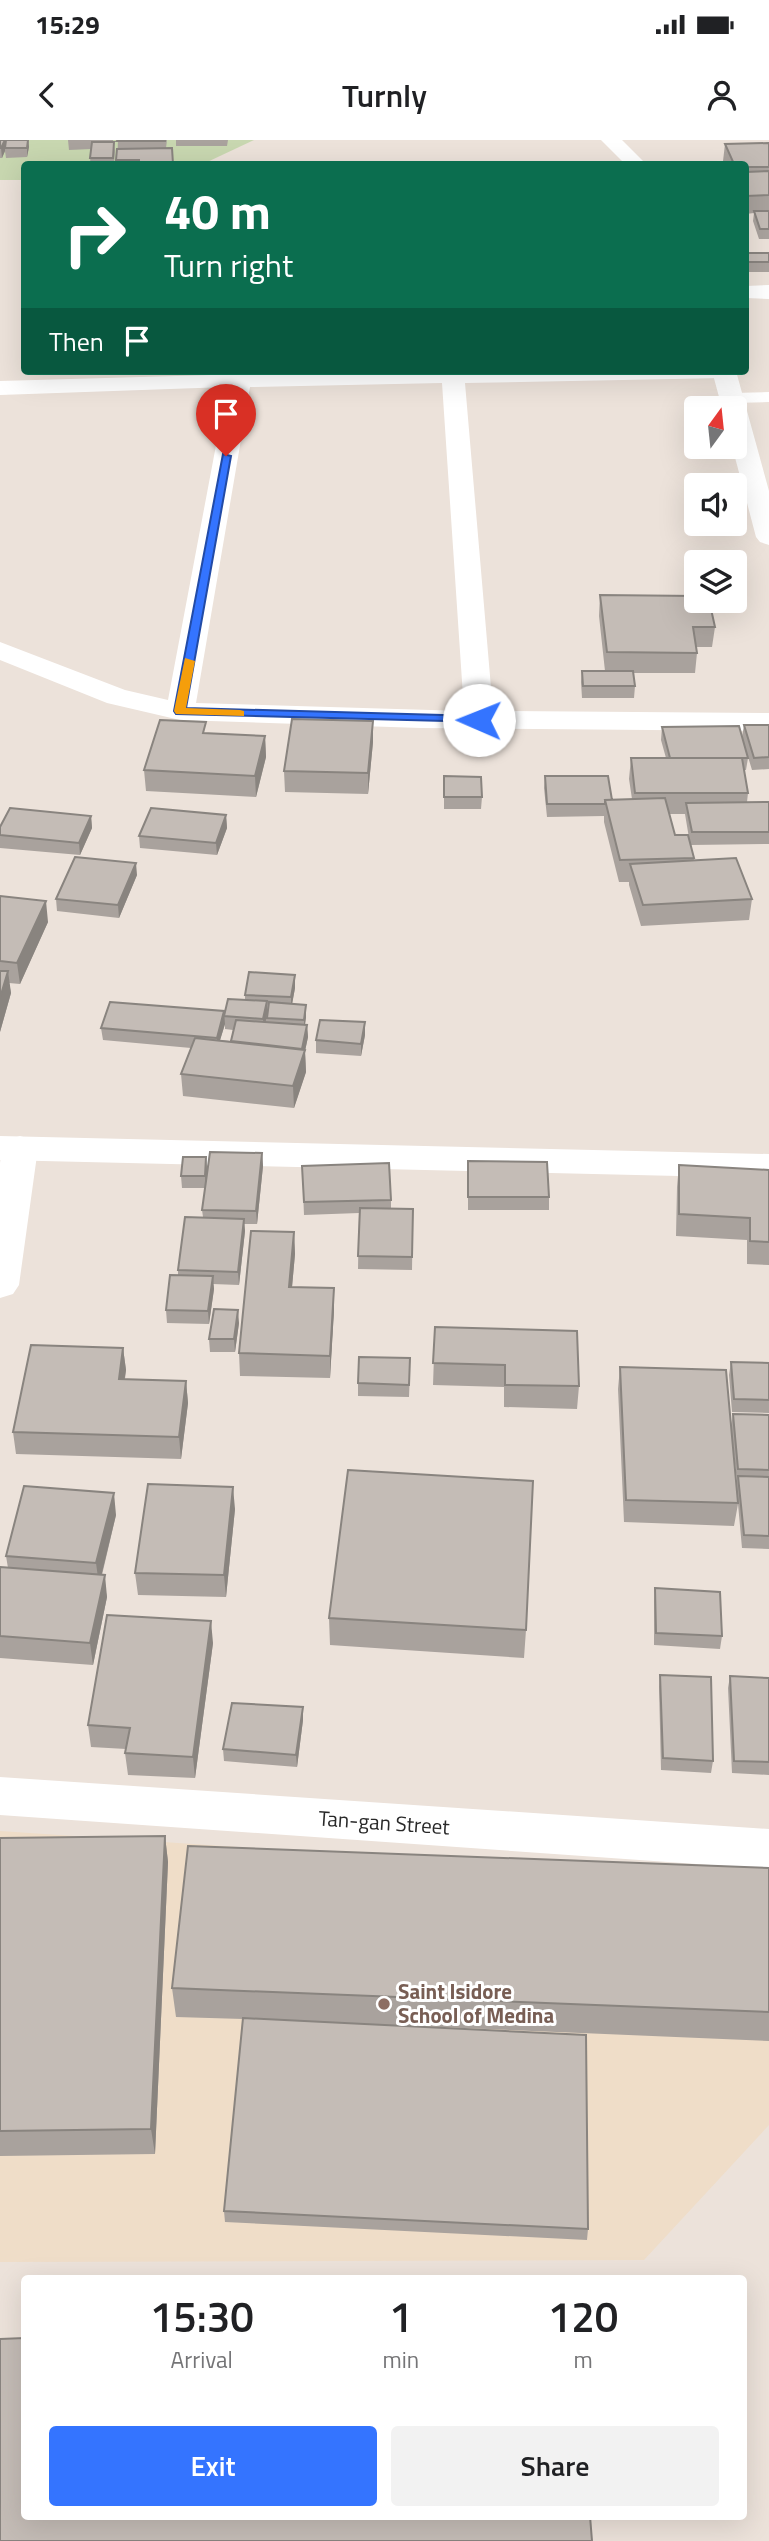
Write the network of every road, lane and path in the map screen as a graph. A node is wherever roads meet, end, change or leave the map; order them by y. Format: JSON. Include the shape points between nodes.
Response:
{"nodes":[{"id":1,"x":611,"y":140,"type":"edge"},
{"id":2,"x":633,"y":161,"type":"edge"},
{"id":3,"x":749,"y":292,"type":"edge"},
{"id":4,"x":769,"y":292,"type":"edge"},
{"id":5,"x":507,"y":375,"type":"edge"},
{"id":6,"x":725,"y":375,"type":"edge"},
{"id":7,"x":453,"y":376,"type":"junction"},
{"id":8,"x":240,"y":380,"type":"junction"},
{"id":9,"x":0,"y":388,"type":"edge"},
{"id":10,"x":731,"y":396,"type":"edge"},
{"id":11,"x":769,"y":397,"type":"edge"},
{"id":12,"x":747,"y":398,"type":"edge"},
{"id":13,"x":747,"y":454,"type":"edge"},
{"id":14,"x":769,"y":537,"type":"edge"},
{"id":15,"x":0,"y":650,"type":"edge"},
{"id":16,"x":180,"y":711,"type":"junction"},
{"id":17,"x":479,"y":720,"type":"junction"},
{"id":18,"x":769,"y":722,"type":"edge"},
{"id":19,"x":10,"y":1148,"type":"edge"},
{"id":20,"x":769,"y":1166,"type":"edge"},
{"id":21,"x":0,"y":1285,"type":"edge"},
{"id":22,"x":0,"y":1796,"type":"edge"},
{"id":23,"x":769,"y":1849,"type":"edge"}],
"edges":[{"from":1,"to":2,"type":"street"},
{"from":3,"to":4,"type":"street"},
{"from":5,"to":7,"type":"street"},
{"from":6,"to":10,"type":"street"},
{"from":7,"to":8,"type":"street"},
{"from":7,"to":17,"type":"street"},
{"from":8,"to":9,"type":"street"},
{"from":8,"to":16,"type":"street"},
{"from":11,"to":12,"type":"lane"},
{"from":13,"to":14,"type":"street"},
{"from":15,"to":16,"type":"street","via":[[117,697]]},
{"from":16,"to":17,"type":"street"},
{"from":17,"to":18,"type":"street"},
{"from":19,"to":20,"type":"street"},
{"from":19,"to":21,"type":"street"},
{"from":22,"to":23,"type":"street","name":"Tan-gan Street"}]}
